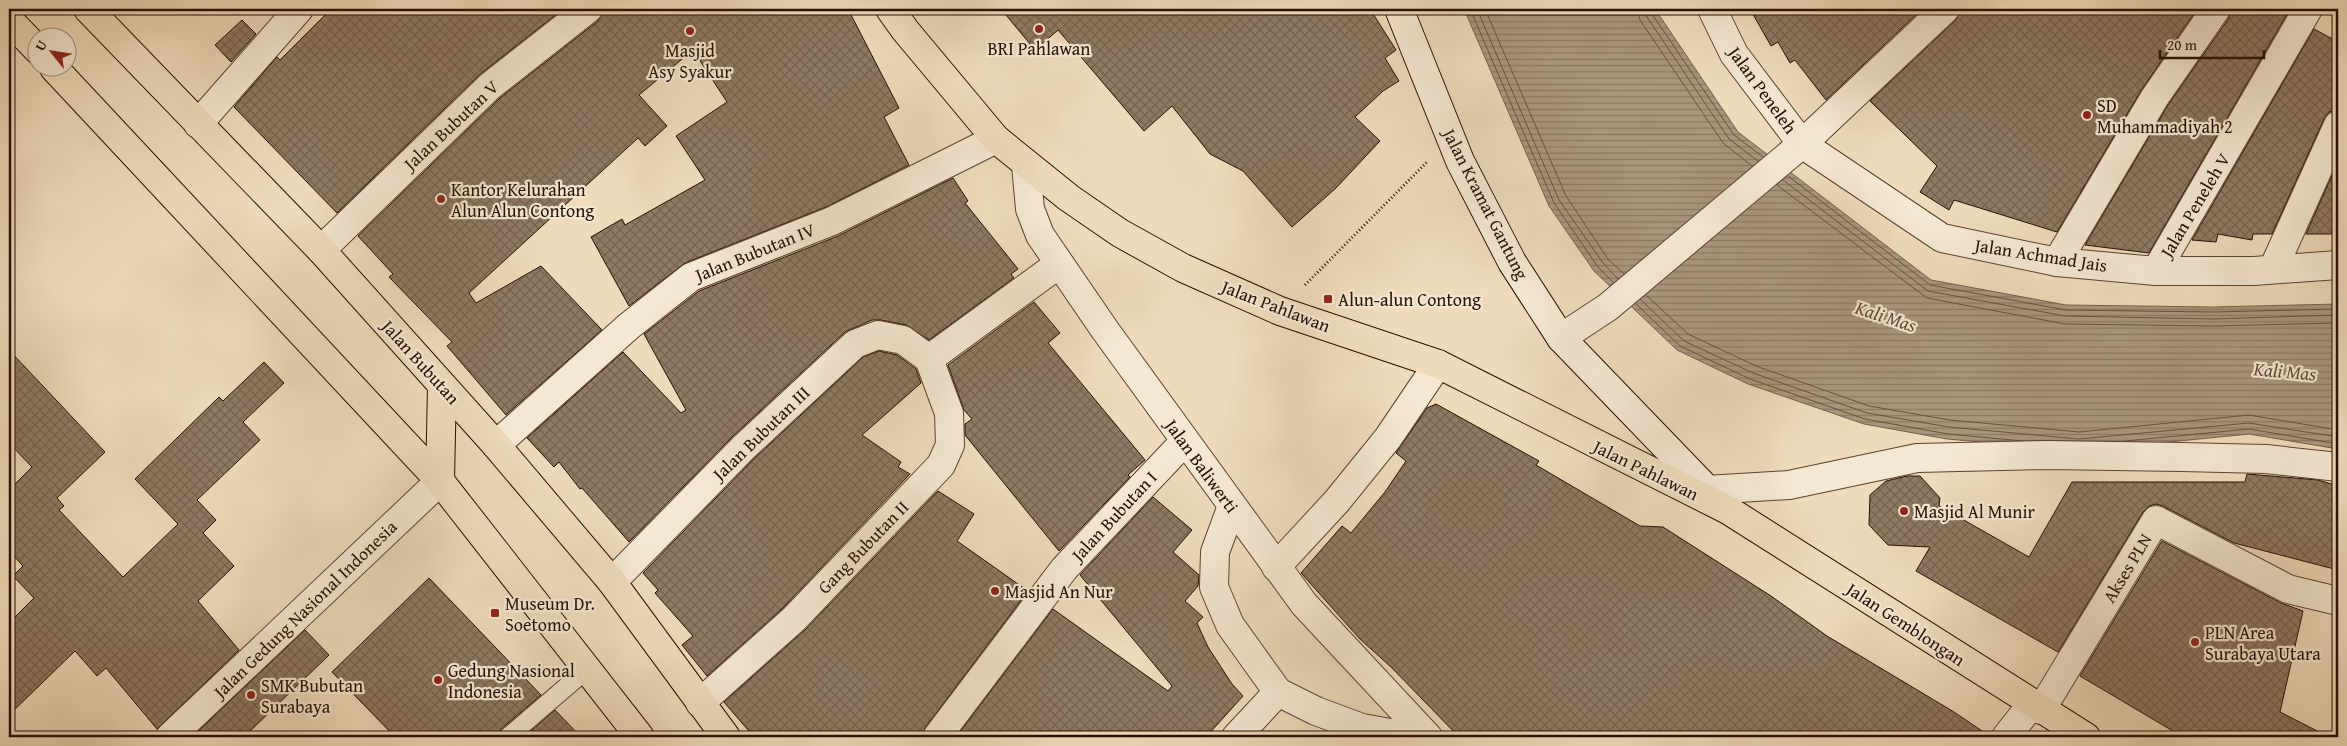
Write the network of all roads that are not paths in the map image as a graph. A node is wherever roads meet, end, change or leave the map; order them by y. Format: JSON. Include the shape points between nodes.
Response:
{"nodes":[{"id":1,"x":299,"y":9,"type":"edge"},
{"id":2,"x":588,"y":9,"type":"edge"},
{"id":3,"x":890,"y":9,"type":"edge"},
{"id":4,"x":1399,"y":9,"type":"edge"},
{"id":5,"x":1712,"y":9,"type":"edge"},
{"id":6,"x":1945,"y":9,"type":"edge"},
{"id":7,"x":2216,"y":9,"type":"edge"},
{"id":8,"x":2308,"y":9,"type":"edge"},
{"id":9,"x":96,"y":11,"type":"edge"},
{"id":10,"x":11,"y":27,"type":"edge"},
{"id":11,"x":28,"y":41,"type":"edge"},
{"id":12,"x":63,"y":78,"type":"edge"},
{"id":13,"x":198,"y":124,"type":"junction"},
{"id":14,"x":2338,"y":125,"type":"edge"},
{"id":15,"x":996,"y":139,"type":"junction"},
{"id":16,"x":1792,"y":152,"type":"junction"},
{"id":17,"x":1026,"y":165,"type":"junction"},
{"id":18,"x":321,"y":250,"type":"junction"},
{"id":19,"x":2057,"y":262,"type":"junction"},
{"id":20,"x":1059,"y":264,"type":"junction"},
{"id":21,"x":2338,"y":265,"type":"edge"},
{"id":22,"x":2273,"y":269,"type":"junction"},
{"id":23,"x":2156,"y":271,"type":"junction"},
{"id":24,"x":1561,"y":338,"type":"junction"},
{"id":25,"x":929,"y":359,"type":"junction"},
{"id":26,"x":1438,"y":364,"type":"junction"},
{"id":27,"x":442,"y":386,"type":"junction"},
{"id":28,"x":1184,"y":442,"type":"junction"},
{"id":29,"x":496,"y":445,"type":"junction"},
{"id":30,"x":2338,"y":467,"type":"edge"},
{"id":31,"x":440,"y":481,"type":"junction"},
{"id":32,"x":1706,"y":490,"type":"junction"},
{"id":33,"x":1232,"y":506,"type":"junction"},
{"id":34,"x":1728,"y":510,"type":"junction"},
{"id":35,"x":1276,"y":567,"type":"junction"},
{"id":36,"x":612,"y":582,"type":"junction"},
{"id":37,"x":2338,"y":601,"type":"edge"},
{"id":38,"x":586,"y":670,"type":"junction"},
{"id":39,"x":1278,"y":692,"type":"junction"},
{"id":40,"x":700,"y":703,"type":"junction"},
{"id":41,"x":2036,"y":707,"type":"junction"},
{"id":42,"x":170,"y":737,"type":"edge"},
{"id":43,"x":508,"y":737,"type":"edge"},
{"id":44,"x":640,"y":737,"type":"edge"},
{"id":45,"x":726,"y":737,"type":"edge"},
{"id":46,"x":937,"y":737,"type":"edge"},
{"id":47,"x":1236,"y":737,"type":"edge"},
{"id":48,"x":1413,"y":737,"type":"edge"},
{"id":49,"x":1428,"y":737,"type":"edge"},
{"id":50,"x":2006,"y":737,"type":"edge"},
{"id":51,"x":2086,"y":737,"type":"edge"}],
"edges":[{"from":1,"to":13,"type":"street"},
{"from":2,"to":18,"type":"street","name":"Jalan Bubutan V","via":[[490,86]]},
{"from":3,"to":15,"type":"main road","name":"Jalan Pahlawan"},
{"from":4,"to":24,"type":"street","name":"Jalan Kramat Gantung","via":[[1450,139],[1512,262]]},
{"from":5,"to":16,"type":"street","name":"Jalan Peneleh","via":[[1734,54]]},
{"from":6,"to":16,"type":"street"},
{"from":7,"to":19,"type":"street","via":[[2155,97]]},
{"from":8,"to":23,"type":"street","name":"Jalan Peneleh V"},
{"from":9,"to":13,"type":"main road","name":"Jalan Bubutan"},
{"from":10,"to":11,"type":"main road"},
{"from":12,"to":31,"type":"main road"},
{"from":13,"to":18,"type":"main road","name":"Jalan Bubutan"},
{"from":14,"to":22,"type":"street"},
{"from":15,"to":17,"type":"main road","name":"Jalan Pahlawan"},
{"from":15,"to":29,"type":"street","name":"Jalan Bubutan IV","via":[[832,221],[691,277],[629,326]]},
{"from":16,"to":19,"type":"street","name":"Jalan Achmad Jais","via":[[1942,238]]},
{"from":16,"to":24,"type":"street","via":[[1608,308]]},
{"from":17,"to":20,"type":"street","name":"Jalan Baliwerti","via":[[1030,209],[1040,235]]},
{"from":17,"to":26,"type":"main road","name":"Jalan Pahlawan","via":[[1120,233],[1183,268],[1280,311]]},
{"from":18,"to":27,"type":"main road","name":"Jalan Bubutan"},
{"from":19,"to":23,"type":"street","name":"Jalan Achmad Jais"},
{"from":20,"to":25,"type":"street"},
{"from":20,"to":28,"type":"street","name":"Jalan Baliwerti"},
{"from":21,"to":22,"type":"street","name":"Jalan Achmad Jais"},
{"from":22,"to":23,"type":"street","name":"Jalan Achmad Jais"},
{"from":24,"to":32,"type":"street","name":"Jalan Kramat Gantung"},
{"from":25,"to":36,"type":"street","name":"Jalan Bubutan III","via":[[903,340],[878,336],[855,344],[743,448]]},
{"from":25,"to":40,"type":"street","name":"Gang Bubutan II","via":[[949,413],[950,445],[941,465],[794,619]]},
{"from":26,"to":34,"type":"main road","name":"Jalan Pahlawan"},
{"from":26,"to":35,"type":"street","via":[[1388,438],[1337,501]]},
{"from":27,"to":29,"type":"main road","name":"Jalan Bubutan"},
{"from":27,"to":31,"type":"main road"},
{"from":28,"to":33,"type":"street","name":"Jalan Baliwerti"},
{"from":28,"to":46,"type":"street","name":"Jalan Bubutan I","via":[[1064,569]]},
{"from":29,"to":36,"type":"main road","name":"Jalan Bubutan"},
{"from":30,"to":32,"type":"street","via":[[2266,459],[2181,457],[1918,458],[1789,485]]},
{"from":31,"to":38,"type":"main road"},
{"from":31,"to":42,"type":"street","name":"Jalan Gedung Nasional Indonesia"},
{"from":32,"to":34,"type":"street","name":"Jalan Kramat Gantung"},
{"from":33,"to":35,"type":"street","name":"Jalan Baliwerti"},
{"from":33,"to":39,"type":"street","via":[[1215,552],[1214,587],[1230,625]]},
{"from":34,"to":41,"type":"main road","name":"Jalan Gemblongan"},
{"from":35,"to":49,"type":"street","name":"Jalan Baliwerti","via":[[1340,645]]},
{"from":36,"to":40,"type":"main road","name":"Jalan Bubutan"},
{"from":37,"to":41,"type":"street","name":"Akses PLN","via":[[2288,589],[2156,520]]},
{"from":38,"to":43,"type":"lane"},
{"from":38,"to":44,"type":"main road"},
{"from":39,"to":47,"type":"street"},
{"from":39,"to":48,"type":"street","via":[[1362,728]]},
{"from":40,"to":45,"type":"main road","name":"Jalan Bubutan"},
{"from":41,"to":50,"type":"street"},
{"from":41,"to":51,"type":"main road","name":"Jalan Gemblongan"}]}
